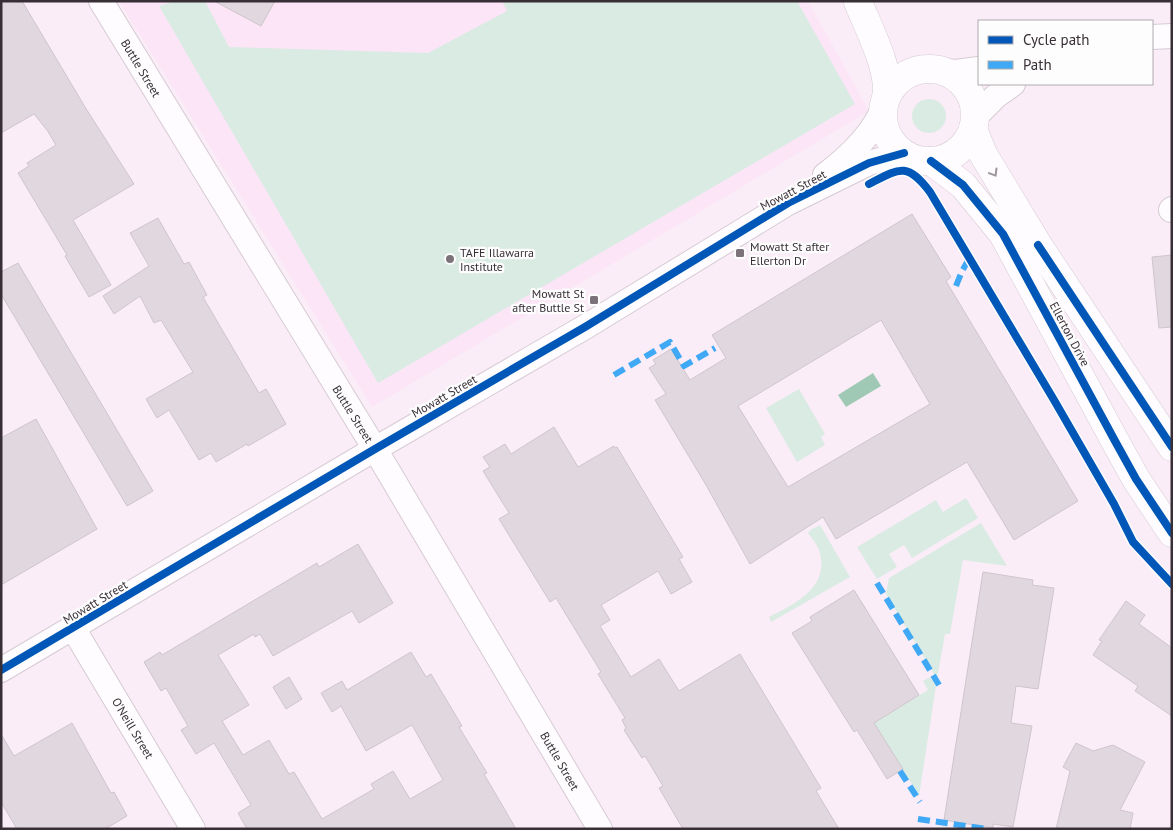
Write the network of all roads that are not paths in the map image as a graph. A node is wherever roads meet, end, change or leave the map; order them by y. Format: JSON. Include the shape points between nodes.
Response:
{"nodes":[{"id":1,"x":101,"y":1,"type":"edge"},
{"id":2,"x":858,"y":2,"type":"edge"},
{"id":3,"x":1172,"y":36,"type":"edge"},
{"id":4,"x":1153,"y":37,"type":"edge"},
{"id":5,"x":978,"y":68,"type":"edge"},
{"id":6,"x":936,"y":70,"type":"junction"},
{"id":7,"x":1012,"y":85,"type":"edge"},
{"id":8,"x":885,"y":102,"type":"junction"},
{"id":9,"x":974,"y":123,"type":"junction"},
{"id":10,"x":904,"y":153,"type":"junction"},
{"id":11,"x":931,"y":161,"type":"junction"},
{"id":12,"x":788,"y":203,"type":"junction"},
{"id":13,"x":1172,"y":447,"type":"edge"},
{"id":14,"x":375,"y":449,"type":"junction"},
{"id":15,"x":1172,"y":533,"type":"edge"},
{"id":16,"x":73,"y":628,"type":"junction"},
{"id":17,"x":1,"y":670,"type":"edge"},
{"id":18,"x":193,"y":829,"type":"edge"},
{"id":19,"x":600,"y":829,"type":"edge"}],
"edges":[{"from":1,"to":14,"type":"street","name":"Buttle Street"},
{"from":2,"to":6,"type":"main road","via":[[896,51],[915,63]]},
{"from":2,"to":8,"type":"main road","via":[[884,68],[888,86]]},
{"from":3,"to":4,"type":"street"},
{"from":5,"to":6,"type":"street","via":[[955,72]]},
{"from":6,"to":8,"type":"main road","via":[[915,71],[903,77],[893,86]]},
{"from":6,"to":9,"type":"main road","via":[[954,76],[963,84],[974,105]]},
{"from":7,"to":9,"type":"street","via":[[996,96]]},
{"from":8,"to":10,"type":"main road","via":[[883,120],[886,133]]},
{"from":8,"to":12,"type":"street","name":"Mowatt Street","via":[[876,124],[853,152]]},
{"from":9,"to":11,"type":"main road","via":[[967,141],[957,151]]},
{"from":9,"to":13,"type":"main road","name":"Ellerton Drive","one_way":true,"via":[[982,154],[1038,245]]},
{"from":10,"to":11,"type":"main road","via":[[917,160]]},
{"from":10,"to":12,"type":"street","name":"Mowatt Street","via":[[869,163]]},
{"from":11,"to":15,"type":"main road","name":"Ellerton Drive","via":[[962,185],[1003,234],[1114,441]]},
{"from":12,"to":14,"type":"street","name":"Mowatt Street"},
{"from":14,"to":16,"type":"street","name":"Mowatt Street"},
{"from":14,"to":19,"type":"street","name":"Buttle Street"},
{"from":16,"to":17,"type":"street","name":"Mowatt Street"},
{"from":16,"to":18,"type":"street","name":"O'Neill Street"}]}
